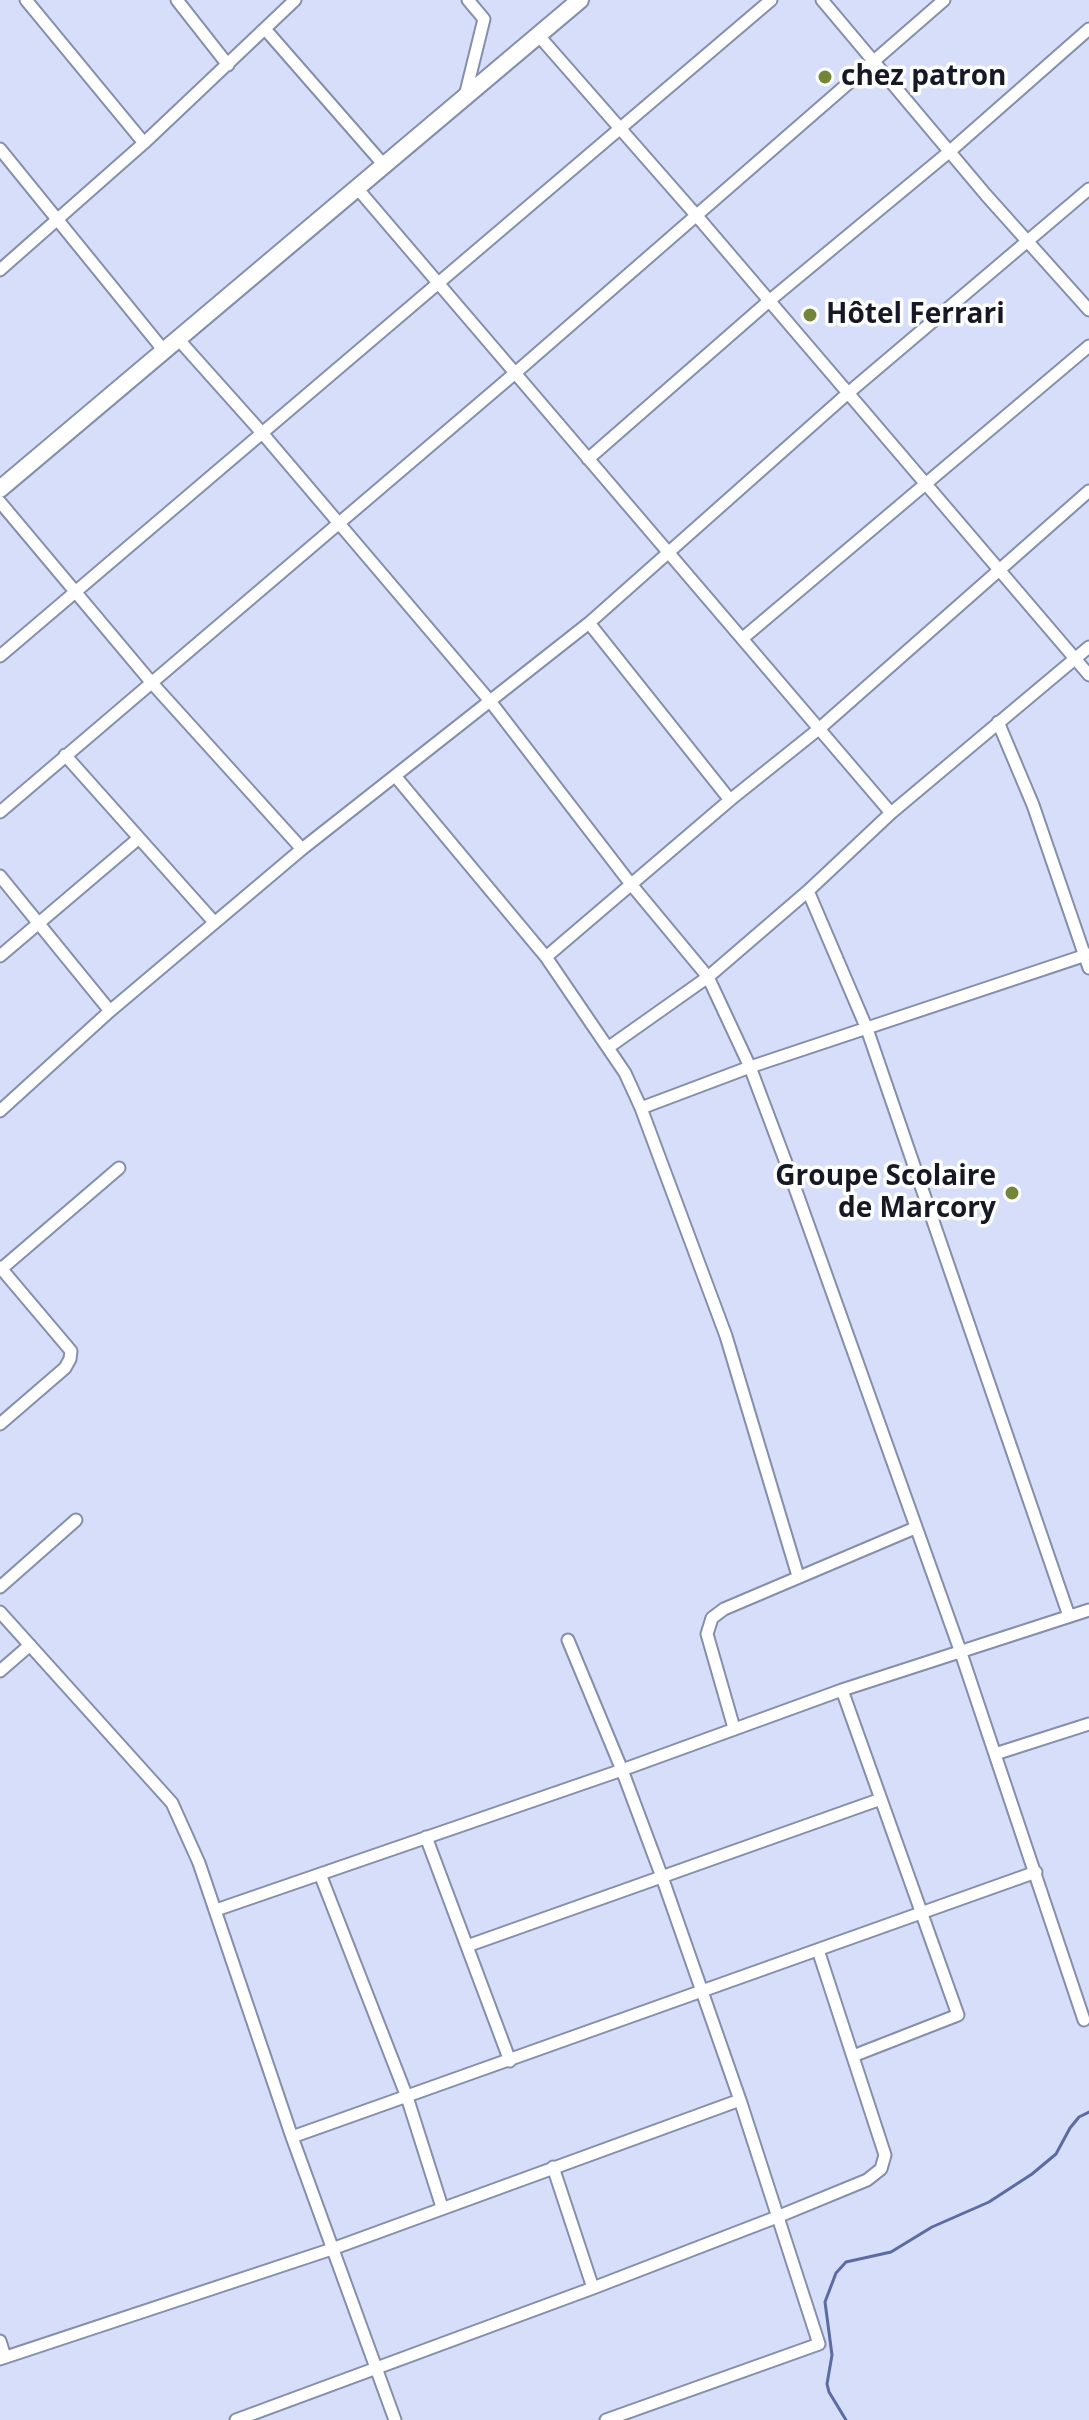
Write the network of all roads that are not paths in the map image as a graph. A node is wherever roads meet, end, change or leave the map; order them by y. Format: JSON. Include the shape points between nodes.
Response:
{"nodes":[{"id":1,"x":26,"y":0,"type":"edge"},
{"id":2,"x":177,"y":0,"type":"edge"},
{"id":3,"x":295,"y":0,"type":"edge"},
{"id":4,"x":468,"y":0,"type":"edge"},
{"id":5,"x":580,"y":0,"type":"edge"},
{"id":6,"x":771,"y":0,"type":"edge"},
{"id":7,"x":822,"y":0,"type":"edge"},
{"id":8,"x":944,"y":0,"type":"edge"},
{"id":9,"x":265,"y":29,"type":"junction"},
{"id":10,"x":1089,"y":29,"type":"edge"},
{"id":11,"x":539,"y":36,"type":"junction"},
{"id":12,"x":873,"y":59,"type":"junction"},
{"id":13,"x":228,"y":65,"type":"junction"},
{"id":14,"x":465,"y":97,"type":"junction"},
{"id":15,"x":621,"y":129,"type":"junction"},
{"id":16,"x":144,"y":143,"type":"junction"},
{"id":17,"x":0,"y":149,"type":"edge"},
{"id":18,"x":949,"y":152,"type":"junction"},
{"id":19,"x":383,"y":164,"type":"junction"},
{"id":20,"x":357,"y":188,"type":"junction"},
{"id":21,"x":1089,"y":189,"type":"edge"},
{"id":22,"x":696,"y":215,"type":"junction"},
{"id":23,"x":56,"y":218,"type":"junction"},
{"id":24,"x":1028,"y":240,"type":"junction"},
{"id":25,"x":0,"y":270,"type":"edge"},
{"id":26,"x":439,"y":285,"type":"junction"},
{"id":27,"x":769,"y":301,"type":"junction"},
{"id":28,"x":1089,"y":310,"type":"edge"},
{"id":29,"x":179,"y":340,"type":"junction"},
{"id":30,"x":1089,"y":346,"type":"edge"},
{"id":31,"x":165,"y":352,"type":"junction"},
{"id":32,"x":514,"y":374,"type":"junction"},
{"id":33,"x":847,"y":394,"type":"junction"},
{"id":34,"x":263,"y":434,"type":"junction"},
{"id":35,"x":588,"y":459,"type":"junction"},
{"id":36,"x":926,"y":484,"type":"junction"},
{"id":37,"x":0,"y":489,"type":"edge"},
{"id":38,"x":1089,"y":491,"type":"edge"},
{"id":39,"x":0,"y":502,"type":"edge"},
{"id":40,"x":338,"y":522,"type":"junction"},
{"id":41,"x":667,"y":551,"type":"junction"},
{"id":42,"x":1001,"y":571,"type":"junction"},
{"id":43,"x":76,"y":592,"type":"junction"},
{"id":44,"x":589,"y":623,"type":"junction"},
{"id":45,"x":743,"y":638,"type":"junction"},
{"id":46,"x":1089,"y":647,"type":"edge"},
{"id":47,"x":0,"y":656,"type":"edge"},
{"id":48,"x":1075,"y":659,"type":"junction"},
{"id":49,"x":1089,"y":675,"type":"edge"},
{"id":50,"x":151,"y":682,"type":"junction"},
{"id":51,"x":490,"y":701,"type":"junction"},
{"id":52,"x":998,"y":722,"type":"junction"},
{"id":53,"x":820,"y":728,"type":"junction"},
{"id":54,"x":65,"y":755,"type":"junction"},
{"id":55,"x":396,"y":777,"type":"junction"},
{"id":56,"x":730,"y":800,"type":"junction"},
{"id":57,"x":0,"y":812,"type":"edge"},
{"id":58,"x":891,"y":813,"type":"junction"},
{"id":59,"x":139,"y":838,"type":"junction"},
{"id":60,"x":302,"y":849,"type":"junction"},
{"id":61,"x":0,"y":876,"type":"edge"},
{"id":62,"x":630,"y":883,"type":"junction"},
{"id":63,"x":808,"y":891,"type":"junction"},
{"id":64,"x":214,"y":922,"type":"junction"},
{"id":65,"x":39,"y":924,"type":"junction"},
{"id":66,"x":1087,"y":955,"type":"edge"},
{"id":67,"x":0,"y":956,"type":"edge"},
{"id":68,"x":546,"y":957,"type":"junction"},
{"id":69,"x":1089,"y":968,"type":"edge"},
{"id":70,"x":708,"y":977,"type":"junction"},
{"id":71,"x":110,"y":1011,"type":"junction"},
{"id":72,"x":867,"y":1029,"type":"junction"},
{"id":73,"x":609,"y":1047,"type":"junction"},
{"id":74,"x":750,"y":1067,"type":"junction"},
{"id":75,"x":641,"y":1108,"type":"junction"},
{"id":76,"x":0,"y":1111,"type":"edge"},
{"id":77,"x":119,"y":1168,"type":"dead end"},
{"id":78,"x":0,"y":1269,"type":"edge"},
{"id":79,"x":0,"y":1424,"type":"edge"},
{"id":80,"x":76,"y":1520,"type":"dead end"},
{"id":81,"x":915,"y":1528,"type":"junction"},
{"id":82,"x":798,"y":1576,"type":"junction"},
{"id":83,"x":0,"y":1587,"type":"edge"},
{"id":84,"x":1089,"y":1610,"type":"edge"},
{"id":85,"x":0,"y":1612,"type":"edge"},
{"id":86,"x":1069,"y":1616,"type":"junction"},
{"id":87,"x":568,"y":1640,"type":"dead end"},
{"id":88,"x":30,"y":1645,"type":"junction"},
{"id":89,"x":960,"y":1650,"type":"junction"},
{"id":90,"x":0,"y":1671,"type":"edge"},
{"id":91,"x":842,"y":1690,"type":"junction"},
{"id":92,"x":1089,"y":1724,"type":"edge"},
{"id":93,"x":734,"y":1728,"type":"junction"},
{"id":94,"x":995,"y":1754,"type":"junction"},
{"id":95,"x":622,"y":1770,"type":"junction"},
{"id":96,"x":881,"y":1799,"type":"junction"},
{"id":97,"x":426,"y":1837,"type":"junction"},
{"id":98,"x":1036,"y":1872,"type":"junction"},
{"id":99,"x":320,"y":1874,"type":"junction"},
{"id":100,"x":662,"y":1877,"type":"junction"},
{"id":101,"x":216,"y":1910,"type":"junction"},
{"id":102,"x":922,"y":1913,"type":"junction"},
{"id":103,"x":467,"y":1946,"type":"junction"},
{"id":104,"x":818,"y":1950,"type":"junction"},
{"id":105,"x":701,"y":1991,"type":"junction"},
{"id":106,"x":1084,"y":2020,"type":"dead end"},
{"id":107,"x":853,"y":2056,"type":"junction"},
{"id":108,"x":510,"y":2061,"type":"junction"},
{"id":109,"x":407,"y":2097,"type":"junction"},
{"id":110,"x":740,"y":2100,"type":"junction"},
{"id":111,"x":292,"y":2137,"type":"junction"},
{"id":112,"x":553,"y":2167,"type":"junction"},
{"id":113,"x":442,"y":2207,"type":"junction"},
{"id":114,"x":777,"y":2217,"type":"junction"},
{"id":115,"x":332,"y":2249,"type":"junction"},
{"id":116,"x":593,"y":2288,"type":"junction"},
{"id":117,"x":0,"y":2341,"type":"edge"},
{"id":118,"x":3,"y":2358,"type":"edge"},
{"id":119,"x":377,"y":2366,"type":"junction"},
{"id":120,"x":236,"y":2420,"type":"edge"},
{"id":121,"x":395,"y":2420,"type":"edge"},
{"id":122,"x":606,"y":2420,"type":"edge"}],
"edges":[{"from":1,"to":16,"type":"street"},
{"from":2,"to":13,"type":"street"},
{"from":3,"to":9,"type":"street"},
{"from":4,"to":14,"type":"street","via":[[484,19]]},
{"from":5,"to":11,"type":"street"},
{"from":6,"to":15,"type":"street"},
{"from":7,"to":12,"type":"street"},
{"from":8,"to":12,"type":"street"},
{"from":9,"to":13,"type":"street"},
{"from":9,"to":19,"type":"street"},
{"from":10,"to":18,"type":"street"},
{"from":11,"to":14,"type":"street"},
{"from":11,"to":15,"type":"street"},
{"from":12,"to":18,"type":"street"},
{"from":12,"to":22,"type":"street"},
{"from":13,"to":16,"type":"street"},
{"from":14,"to":19,"type":"street"},
{"from":15,"to":22,"type":"street"},
{"from":15,"to":26,"type":"street"},
{"from":16,"to":23,"type":"street"},
{"from":17,"to":23,"type":"street"},
{"from":18,"to":24,"type":"street"},
{"from":18,"to":27,"type":"street"},
{"from":19,"to":20,"type":"street"},
{"from":20,"to":26,"type":"street"},
{"from":20,"to":29,"type":"street"},
{"from":21,"to":24,"type":"street"},
{"from":22,"to":27,"type":"street"},
{"from":22,"to":32,"type":"street"},
{"from":23,"to":25,"type":"street"},
{"from":23,"to":31,"type":"street"},
{"from":24,"to":28,"type":"street"},
{"from":24,"to":33,"type":"street"},
{"from":26,"to":32,"type":"street"},
{"from":26,"to":34,"type":"street"},
{"from":27,"to":33,"type":"street"},
{"from":27,"to":35,"type":"street"},
{"from":29,"to":31,"type":"street"},
{"from":29,"to":34,"type":"street"},
{"from":30,"to":36,"type":"street"},
{"from":31,"to":37,"type":"street"},
{"from":32,"to":35,"type":"street"},
{"from":32,"to":40,"type":"street"},
{"from":33,"to":36,"type":"street"},
{"from":33,"to":41,"type":"street"},
{"from":34,"to":40,"type":"street"},
{"from":34,"to":43,"type":"street"},
{"from":35,"to":41,"type":"street"},
{"from":36,"to":42,"type":"street"},
{"from":36,"to":45,"type":"street"},
{"from":38,"to":42,"type":"street"},
{"from":39,"to":43,"type":"street"},
{"from":40,"to":50,"type":"street"},
{"from":40,"to":51,"type":"street"},
{"from":41,"to":44,"type":"street"},
{"from":41,"to":45,"type":"street"},
{"from":42,"to":48,"type":"street"},
{"from":42,"to":53,"type":"street"},
{"from":43,"to":47,"type":"street"},
{"from":43,"to":50,"type":"street"},
{"from":44,"to":51,"type":"street"},
{"from":44,"to":56,"type":"street"},
{"from":45,"to":53,"type":"street"},
{"from":46,"to":48,"type":"street"},
{"from":48,"to":49,"type":"street"},
{"from":48,"to":52,"type":"street"},
{"from":50,"to":54,"type":"street"},
{"from":50,"to":60,"type":"street"},
{"from":51,"to":55,"type":"street"},
{"from":51,"to":62,"type":"street"},
{"from":52,"to":58,"type":"street"},
{"from":52,"to":66,"type":"street"},
{"from":53,"to":56,"type":"street"},
{"from":53,"to":58,"type":"street"},
{"from":54,"to":57,"type":"street"},
{"from":54,"to":59,"type":"street"},
{"from":55,"to":60,"type":"street"},
{"from":55,"to":68,"type":"street"},
{"from":56,"to":62,"type":"street"},
{"from":58,"to":63,"type":"street"},
{"from":59,"to":64,"type":"street"},
{"from":59,"to":65,"type":"street"},
{"from":60,"to":64,"type":"street"},
{"from":61,"to":65,"type":"street"},
{"from":62,"to":68,"type":"street"},
{"from":62,"to":70,"type":"street"},
{"from":63,"to":70,"type":"street"},
{"from":63,"to":72,"type":"street"},
{"from":64,"to":71,"type":"street"},
{"from":65,"to":67,"type":"street"},
{"from":65,"to":71,"type":"street"},
{"from":66,"to":69,"type":"street"},
{"from":66,"to":72,"type":"street"},
{"from":68,"to":73,"type":"street"},
{"from":70,"to":73,"type":"street"},
{"from":70,"to":74,"type":"street"},
{"from":71,"to":76,"type":"street"},
{"from":72,"to":74,"type":"street"},
{"from":72,"to":86,"type":"street"},
{"from":73,"to":75,"type":"street"},
{"from":74,"to":75,"type":"street"},
{"from":74,"to":81,"type":"street"},
{"from":75,"to":82,"type":"street","via":[[726,1336]]},
{"from":77,"to":78,"type":"street"},
{"from":78,"to":79,"type":"street","via":[[71,1351],[65,1368]]},
{"from":80,"to":83,"type":"street"},
{"from":81,"to":82,"type":"street"},
{"from":81,"to":89,"type":"street"},
{"from":82,"to":93,"type":"street","via":[[712,1618],[707,1634]]},
{"from":84,"to":86,"type":"street"},
{"from":85,"to":88,"type":"street"},
{"from":86,"to":89,"type":"street"},
{"from":87,"to":95,"type":"street"},
{"from":88,"to":90,"type":"street"},
{"from":88,"to":101,"type":"street","via":[[172,1803]]},
{"from":89,"to":91,"type":"street"},
{"from":89,"to":94,"type":"street"},
{"from":91,"to":93,"type":"street"},
{"from":91,"to":96,"type":"street"},
{"from":92,"to":94,"type":"street"},
{"from":93,"to":95,"type":"street"},
{"from":94,"to":98,"type":"street"},
{"from":95,"to":97,"type":"street"},
{"from":95,"to":100,"type":"street"},
{"from":96,"to":100,"type":"street"},
{"from":96,"to":102,"type":"street"},
{"from":97,"to":99,"type":"street"},
{"from":97,"to":103,"type":"street"},
{"from":98,"to":102,"type":"street"},
{"from":98,"to":106,"type":"street"},
{"from":99,"to":101,"type":"street"},
{"from":99,"to":109,"type":"street"},
{"from":100,"to":103,"type":"street"},
{"from":100,"to":105,"type":"street"},
{"from":101,"to":111,"type":"street"},
{"from":102,"to":104,"type":"street"},
{"from":102,"to":107,"type":"street","via":[[958,2015]]},
{"from":103,"to":108,"type":"street"},
{"from":104,"to":105,"type":"street"},
{"from":104,"to":107,"type":"street"},
{"from":105,"to":108,"type":"street"},
{"from":105,"to":110,"type":"street"},
{"from":107,"to":114,"type":"street","via":[[885,2155],[881,2169],[867,2180]]},
{"from":108,"to":109,"type":"street"},
{"from":109,"to":111,"type":"street"},
{"from":109,"to":113,"type":"street"},
{"from":110,"to":112,"type":"street"},
{"from":110,"to":114,"type":"street"},
{"from":111,"to":115,"type":"street"},
{"from":112,"to":113,"type":"street"},
{"from":112,"to":116,"type":"street"},
{"from":113,"to":115,"type":"street"},
{"from":114,"to":116,"type":"street"},
{"from":114,"to":122,"type":"street","via":[[819,2344]]},
{"from":115,"to":118,"type":"street"},
{"from":115,"to":119,"type":"street"},
{"from":116,"to":119,"type":"street"},
{"from":117,"to":118,"type":"street"},
{"from":119,"to":120,"type":"street"},
{"from":119,"to":121,"type":"street"}]}
